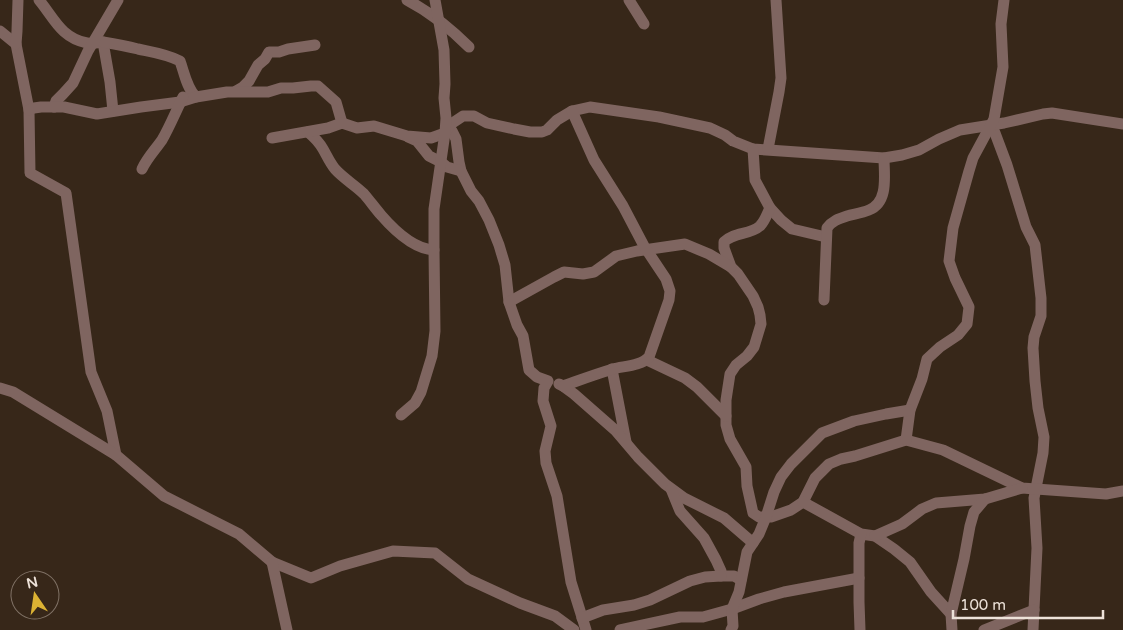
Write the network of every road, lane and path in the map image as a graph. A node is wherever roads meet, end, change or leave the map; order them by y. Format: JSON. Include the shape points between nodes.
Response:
{"nodes":[{"id":1,"x":18,"y":0,"type":"edge"},
{"id":2,"x":39,"y":0,"type":"edge"},
{"id":3,"x":118,"y":0,"type":"edge"},
{"id":4,"x":407,"y":0,"type":"edge"},
{"id":5,"x":435,"y":0,"type":"edge"},
{"id":6,"x":629,"y":0,"type":"edge"},
{"id":7,"x":776,"y":0,"type":"edge"},
{"id":8,"x":1004,"y":0,"type":"edge"},
{"id":9,"x":440,"y":22,"type":"junction"},
{"id":10,"x":644,"y":24,"type":"dead end"},
{"id":11,"x":0,"y":31,"type":"edge"},
{"id":12,"x":98,"y":43,"type":"junction"},
{"id":13,"x":16,"y":44,"type":"junction"},
{"id":14,"x":315,"y":46,"type":"dead end"},
{"id":15,"x":469,"y":47,"type":"dead end"},
{"id":16,"x":187,"y":81,"type":"junction"},
{"id":17,"x":236,"y":91,"type":"junction"},
{"id":18,"x":196,"y":97,"type":"junction"},
{"id":19,"x":180,"y":102,"type":"junction"},
{"id":20,"x":54,"y":107,"type":"junction"},
{"id":21,"x":29,"y":110,"type":"junction"},
{"id":22,"x":113,"y":111,"type":"junction"},
{"id":23,"x":572,"y":111,"type":"junction"},
{"id":24,"x":342,"y":124,"type":"junction"},
{"id":25,"x":1123,"y":124,"type":"edge"},
{"id":26,"x":991,"y":125,"type":"junction"},
{"id":27,"x":308,"y":132,"type":"junction"},
{"id":28,"x":445,"y":133,"type":"junction"},
{"id":29,"x":407,"y":136,"type":"junction"},
{"id":30,"x":272,"y":138,"type":"dead end"},
{"id":31,"x":753,"y":149,"type":"junction"},
{"id":32,"x":768,"y":149,"type":"junction"},
{"id":33,"x":884,"y":158,"type":"junction"},
{"id":34,"x":441,"y":162,"type":"junction"},
{"id":35,"x":142,"y":169,"type":"dead end"},
{"id":36,"x":461,"y":171,"type":"junction"},
{"id":37,"x":770,"y":208,"type":"junction"},
{"id":38,"x":826,"y":237,"type":"junction"},
{"id":39,"x":434,"y":250,"type":"junction"},
{"id":40,"x":648,"y":250,"type":"junction"},
{"id":41,"x":731,"y":267,"type":"junction"},
{"id":42,"x":824,"y":300,"type":"dead end"},
{"id":43,"x":509,"y":302,"type":"junction"},
{"id":44,"x":647,"y":360,"type":"junction"},
{"id":45,"x":612,"y":370,"type":"junction"},
{"id":46,"x":548,"y":381,"type":"junction"},
{"id":47,"x":563,"y":386,"type":"junction"},
{"id":48,"x":0,"y":388,"type":"edge"},
{"id":49,"x":910,"y":410,"type":"junction"},
{"id":50,"x":401,"y":415,"type":"dead end"},
{"id":51,"x":726,"y":416,"type":"junction"},
{"id":52,"x":906,"y":440,"type":"junction"},
{"id":53,"x":626,"y":444,"type":"junction"},
{"id":54,"x":116,"y":455,"type":"junction"},
{"id":55,"x":1022,"y":488,"type":"junction"},
{"id":56,"x":671,"y":489,"type":"junction"},
{"id":57,"x":1035,"y":490,"type":"junction"},
{"id":58,"x":1123,"y":491,"type":"edge"},
{"id":59,"x":985,"y":499,"type":"junction"},
{"id":60,"x":803,"y":502,"type":"junction"},
{"id":61,"x":766,"y":517,"type":"junction"},
{"id":62,"x":861,"y":534,"type":"junction"},
{"id":63,"x":875,"y":536,"type":"junction"},
{"id":64,"x":753,"y":543,"type":"junction"},
{"id":65,"x":272,"y":562,"type":"junction"},
{"id":66,"x":721,"y":576,"type":"junction"},
{"id":67,"x":859,"y":578,"type":"junction"},
{"id":68,"x":741,"y":580,"type":"junction"},
{"id":69,"x":732,"y":609,"type":"junction"},
{"id":70,"x":1034,"y":610,"type":"junction"},
{"id":71,"x":951,"y":614,"type":"junction"},
{"id":72,"x":582,"y":618,"type":"junction"},
{"id":73,"x":287,"y":630,"type":"edge"},
{"id":74,"x":574,"y":630,"type":"edge"},
{"id":75,"x":586,"y":630,"type":"edge"},
{"id":76,"x":620,"y":630,"type":"edge"},
{"id":77,"x":731,"y":630,"type":"edge"},
{"id":78,"x":860,"y":630,"type":"edge"},
{"id":79,"x":952,"y":630,"type":"edge"},
{"id":80,"x":984,"y":630,"type":"edge"},
{"id":81,"x":1033,"y":630,"type":"edge"}],
"edges":[{"from":1,"to":13,"type":"street"},
{"from":2,"to":12,"type":"street","via":[[59,28],[71,37]]},
{"from":3,"to":12,"type":"street"},
{"from":4,"to":9,"type":"street"},
{"from":5,"to":9,"type":"street"},
{"from":6,"to":10,"type":"street"},
{"from":7,"to":32,"type":"street","via":[[780,78]]},
{"from":8,"to":26,"type":"street","via":[[1001,24],[1004,67]]},
{"from":9,"to":15,"type":"street"},
{"from":9,"to":28,"type":"street","via":[[445,65]]},
{"from":11,"to":13,"type":"street"},
{"from":12,"to":16,"type":"street","via":[[124,45],[172,57],[180,61]]},
{"from":12,"to":20,"type":"street"},
{"from":12,"to":22,"type":"street","via":[[110,82]]},
{"from":13,"to":21,"type":"street"},
{"from":14,"to":17,"type":"street","via":[[269,52],[243,87]]},
{"from":16,"to":18,"type":"street"},
{"from":16,"to":19,"type":"street"},
{"from":17,"to":18,"type":"street"},
{"from":17,"to":24,"type":"street","via":[[268,92],[318,86],[336,102]]},
{"from":18,"to":19,"type":"street"},
{"from":19,"to":22,"type":"street"},
{"from":19,"to":35,"type":"street"},
{"from":20,"to":21,"type":"street"},
{"from":20,"to":22,"type":"street","via":[[97,114]]},
{"from":21,"to":54,"type":"street","via":[[30,173],[66,193],[91,372],[107,411]]},
{"from":23,"to":28,"type":"street","via":[[542,132],[497,126],[474,116],[462,116]]},
{"from":23,"to":31,"type":"street","via":[[590,107],[659,117],[710,128]]},
{"from":23,"to":40,"type":"street","via":[[594,160]]},
{"from":24,"to":27,"type":"street"},
{"from":24,"to":29,"type":"street","via":[[357,128],[374,126]]},
{"from":25,"to":26,"type":"street","via":[[1052,113]]},
{"from":26,"to":33,"type":"street","via":[[960,130],[919,150]]},
{"from":26,"to":49,"type":"street","via":[[973,158],[953,228],[949,260],[969,307],[967,324],[927,359]]},
{"from":26,"to":57,"type":"street","via":[[1026,227],[1035,244],[1037,258],[1041,316],[1034,337],[1033,363],[1044,437]]},
{"from":27,"to":30,"type":"street"},
{"from":27,"to":39,"type":"street","via":[[321,145],[335,169],[366,196],[394,228],[424,250]]},
{"from":28,"to":29,"type":"street","via":[[430,138]]},
{"from":28,"to":34,"type":"street"},
{"from":28,"to":36,"type":"street","via":[[452,131],[456,139]]},
{"from":29,"to":34,"type":"street","via":[[418,141],[429,156]]},
{"from":31,"to":32,"type":"street"},
{"from":31,"to":37,"type":"street","via":[[755,180]]},
{"from":32,"to":33,"type":"street"},
{"from":33,"to":38,"type":"street","via":[[882,199],[871,210],[835,220],[826,228]]},
{"from":34,"to":36,"type":"street"},
{"from":34,"to":39,"type":"street","via":[[434,209]]},
{"from":36,"to":43,"type":"street","via":[[497,239],[503,256]]},
{"from":37,"to":38,"type":"street","via":[[792,229]]},
{"from":37,"to":41,"type":"street","via":[[758,227],[729,237],[724,242]]},
{"from":38,"to":42,"type":"street"},
{"from":39,"to":50,"type":"street","via":[[435,331],[432,356],[421,392]]},
{"from":40,"to":41,"type":"street","via":[[685,244]]},
{"from":40,"to":43,"type":"street","via":[[616,256],[594,272],[564,272]]},
{"from":40,"to":44,"type":"street","via":[[670,290]]},
{"from":41,"to":51,"type":"street","via":[[753,296],[761,324],[754,347],[730,374]]},
{"from":43,"to":46,"type":"street","via":[[523,336],[529,370]]},
{"from":44,"to":45,"type":"street"},
{"from":44,"to":51,"type":"street","via":[[685,378]]},
{"from":45,"to":47,"type":"street"},
{"from":45,"to":53,"type":"street"},
{"from":46,"to":47,"type":"street"},
{"from":46,"to":72,"type":"street","via":[[543,401],[551,426],[545,451],[546,463],[556,496],[571,582]]},
{"from":47,"to":53,"type":"street"},
{"from":48,"to":54,"type":"street","via":[[13,392]]},
{"from":49,"to":52,"type":"street"},
{"from":49,"to":61,"type":"street","via":[[854,421],[822,433],[798,456],[782,478]]},
{"from":51,"to":61,"type":"street","via":[[730,439],[746,467],[753,513],[759,518]]},
{"from":52,"to":55,"type":"street","via":[[943,450]]},
{"from":52,"to":60,"type":"street","via":[[829,464],[815,478]]},
{"from":53,"to":56,"type":"street"},
{"from":54,"to":65,"type":"street","via":[[164,496],[239,534]]},
{"from":55,"to":57,"type":"street"},
{"from":55,"to":59,"type":"street"},
{"from":56,"to":64,"type":"street","via":[[724,518]]},
{"from":56,"to":66,"type":"street","via":[[680,511],[704,538]]},
{"from":57,"to":58,"type":"street","via":[[1106,494]]},
{"from":57,"to":70,"type":"street"},
{"from":59,"to":63,"type":"street","via":[[936,503]]},
{"from":59,"to":71,"type":"street","via":[[974,512]]},
{"from":60,"to":61,"type":"street","via":[[791,510]]},
{"from":60,"to":62,"type":"street"},
{"from":61,"to":64,"type":"street"},
{"from":62,"to":63,"type":"street"},
{"from":62,"to":67,"type":"street"},
{"from":63,"to":71,"type":"street","via":[[910,562]]},
{"from":64,"to":68,"type":"street","via":[[746,552]]},
{"from":65,"to":73,"type":"street"},
{"from":65,"to":74,"type":"street","via":[[311,578],[393,551],[435,553],[468,578],[554,616]]},
{"from":66,"to":68,"type":"street","via":[[734,576]]},
{"from":66,"to":72,"type":"street","via":[[690,581],[650,600]]},
{"from":67,"to":69,"type":"street","via":[[784,592]]},
{"from":67,"to":78,"type":"street"},
{"from":68,"to":69,"type":"street"},
{"from":69,"to":76,"type":"street","via":[[703,617],[680,617]]},
{"from":69,"to":77,"type":"street"},
{"from":70,"to":80,"type":"street"},
{"from":70,"to":81,"type":"street"},
{"from":71,"to":79,"type":"street"},
{"from":72,"to":75,"type":"street"}]}
